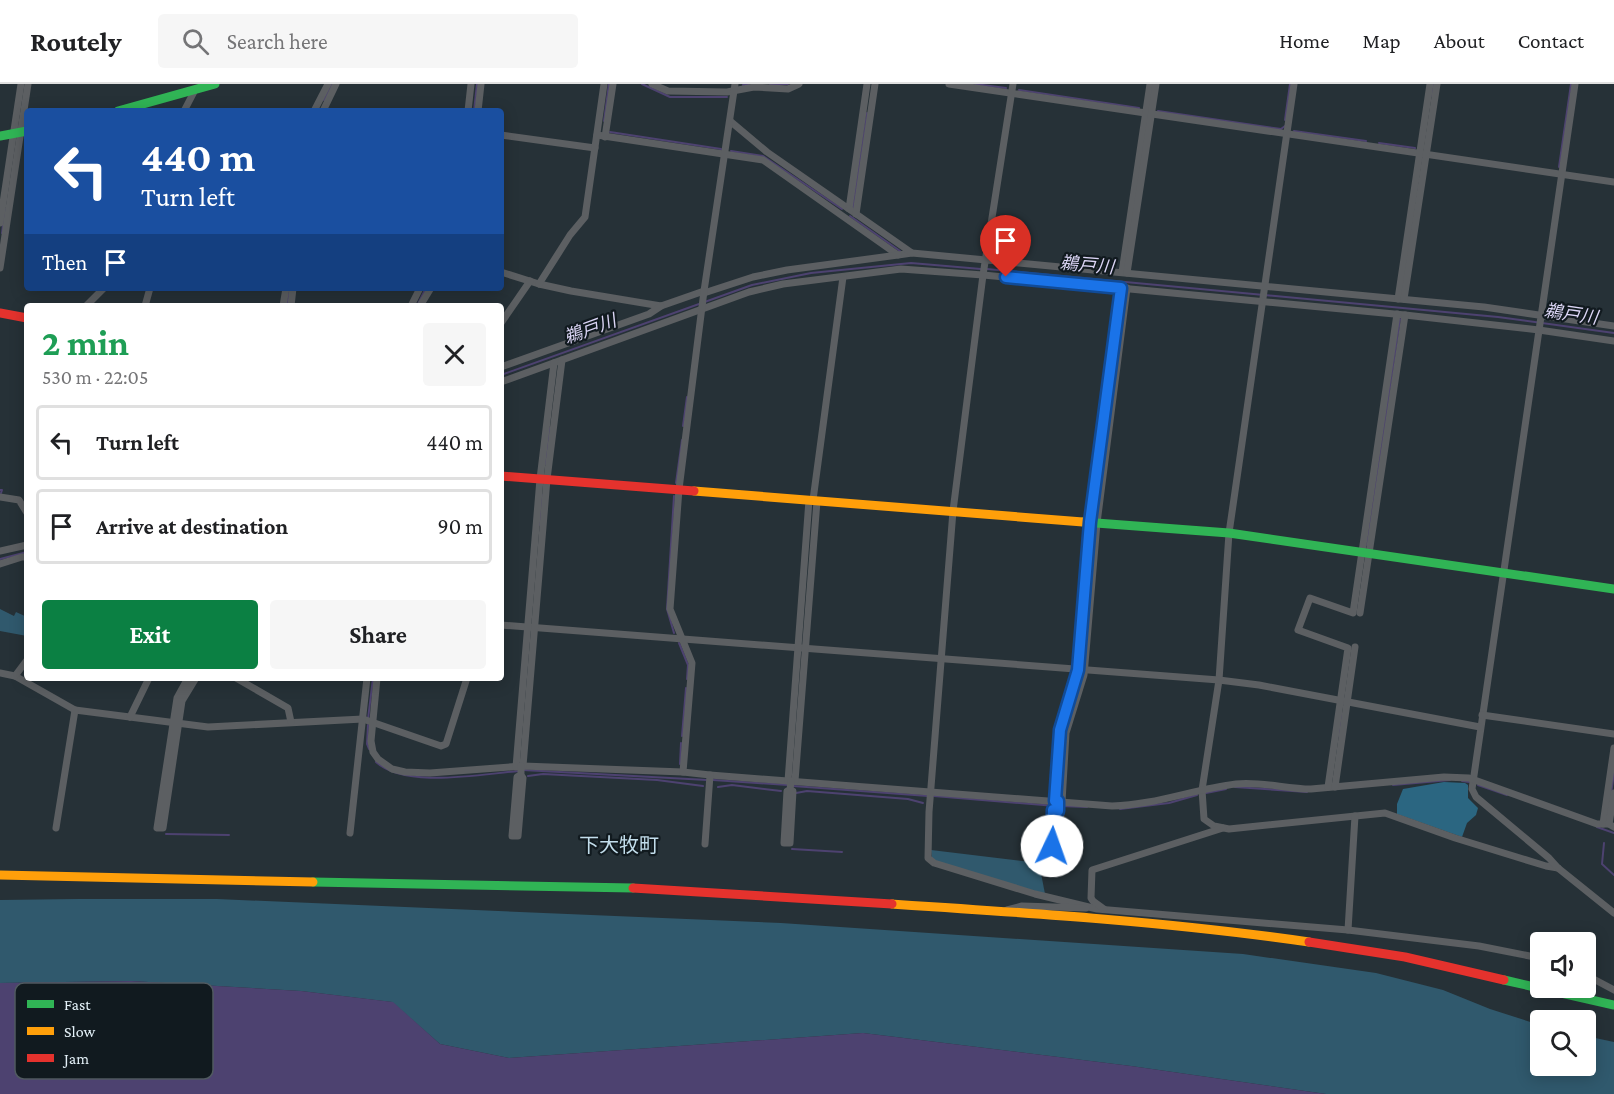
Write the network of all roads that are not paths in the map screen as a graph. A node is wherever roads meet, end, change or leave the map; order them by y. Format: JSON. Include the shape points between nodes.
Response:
{"nodes":[{"id":1,"x":21,"y":84,"type":"edge"},
{"id":2,"x":28,"y":84,"type":"edge"},
{"id":3,"x":215,"y":84,"type":"edge"},
{"id":4,"x":328,"y":84,"type":"edge"},
{"id":5,"x":336,"y":84,"type":"edge"},
{"id":6,"x":471,"y":84,"type":"edge"},
{"id":7,"x":481,"y":84,"type":"edge"},
{"id":8,"x":604,"y":84,"type":"edge"},
{"id":9,"x":613,"y":84,"type":"edge"},
{"id":10,"x":652,"y":84,"type":"edge"},
{"id":11,"x":799,"y":84,"type":"edge"},
{"id":12,"x":867,"y":84,"type":"edge"},
{"id":13,"x":875,"y":84,"type":"edge"},
{"id":14,"x":949,"y":84,"type":"edge"},
{"id":15,"x":1013,"y":84,"type":"edge"},
{"id":16,"x":1150,"y":84,"type":"edge"},
{"id":17,"x":1156,"y":84,"type":"edge"},
{"id":18,"x":1294,"y":84,"type":"edge"},
{"id":19,"x":1430,"y":84,"type":"edge"},
{"id":20,"x":1437,"y":84,"type":"edge"},
{"id":21,"x":1575,"y":84,"type":"edge"},
{"id":22,"x":734,"y":87,"type":"edge"},
{"id":23,"x":200,"y":88,"type":"edge"},
{"id":24,"x":1012,"y":93,"type":"junction"},
{"id":25,"x":144,"y":108,"type":"edge"},
{"id":26,"x":186,"y":108,"type":"edge"},
{"id":27,"x":316,"y":108,"type":"edge"},
{"id":28,"x":324,"y":108,"type":"edge"},
{"id":29,"x":468,"y":108,"type":"edge"},
{"id":30,"x":478,"y":108,"type":"edge"},
{"id":31,"x":1148,"y":113,"type":"junction"},
{"id":32,"x":730,"y":121,"type":"junction"},
{"id":33,"x":602,"y":125,"type":"junction"},
{"id":34,"x":20,"y":132,"type":"edge"},
{"id":35,"x":1286,"y":134,"type":"junction"},
{"id":36,"x":504,"y":135,"type":"edge"},
{"id":37,"x":0,"y":136,"type":"edge"},
{"id":38,"x":601,"y":136,"type":"junction"},
{"id":39,"x":595,"y":148,"type":"junction"},
{"id":40,"x":725,"y":154,"type":"junction"},
{"id":41,"x":1423,"y":154,"type":"junction"},
{"id":42,"x":1562,"y":174,"type":"junction"},
{"id":43,"x":1614,"y":182,"type":"edge"},
{"id":44,"x":849,"y":209,"type":"junction"},
{"id":45,"x":856,"y":214,"type":"junction"},
{"id":46,"x":0,"y":223,"type":"edge"},
{"id":47,"x":912,"y":253,"type":"junction"},
{"id":48,"x":898,"y":255,"type":"junction"},
{"id":49,"x":986,"y":261,"type":"junction"},
{"id":50,"x":0,"y":268,"type":"edge"},
{"id":51,"x":1125,"y":272,"type":"junction"},
{"id":52,"x":504,"y":273,"type":"edge"},
{"id":53,"x":983,"y":274,"type":"junction"},
{"id":54,"x":843,"y":277,"type":"junction"},
{"id":55,"x":530,"y":281,"type":"junction"},
{"id":56,"x":539,"y":284,"type":"junction"},
{"id":57,"x":1264,"y":287,"type":"junction"},
{"id":58,"x":1124,"y":288,"type":"junction"},
{"id":59,"x":101,"y":291,"type":"edge"},
{"id":60,"x":704,"y":293,"type":"junction"},
{"id":61,"x":1401,"y":299,"type":"junction"},
{"id":62,"x":1262,"y":300,"type":"junction"},
{"id":63,"x":89,"y":303,"type":"edge"},
{"id":64,"x":661,"y":306,"type":"junction"},
{"id":65,"x":703,"y":308,"type":"junction"},
{"id":66,"x":0,"y":313,"type":"edge"},
{"id":67,"x":1401,"y":314,"type":"junction"},
{"id":68,"x":1541,"y":316,"type":"junction"},
{"id":69,"x":24,"y":317,"type":"edge"},
{"id":70,"x":504,"y":319,"type":"edge"},
{"id":71,"x":1614,"y":326,"type":"edge"},
{"id":72,"x":1539,"y":329,"type":"junction"},
{"id":73,"x":1614,"y":341,"type":"edge"},
{"id":74,"x":562,"y":360,"type":"junction"},
{"id":75,"x":554,"y":363,"type":"junction"},
{"id":76,"x":504,"y":366,"type":"edge"},
{"id":77,"x":504,"y":381,"type":"edge"},
{"id":78,"x":504,"y":476,"type":"edge"},
{"id":79,"x":543,"y":479,"type":"junction"},
{"id":80,"x":679,"y":489,"type":"junction"},
{"id":81,"x":0,"y":497,"type":"edge"},
{"id":82,"x":813,"y":501,"type":"junction"},
{"id":83,"x":24,"y":506,"type":"edge"},
{"id":84,"x":953,"y":512,"type":"junction"},
{"id":85,"x":1094,"y":523,"type":"junction"},
{"id":86,"x":1229,"y":533,"type":"junction"},
{"id":87,"x":24,"y":545,"type":"edge"},
{"id":88,"x":0,"y":551,"type":"edge"},
{"id":89,"x":1366,"y":552,"type":"junction"},
{"id":90,"x":24,"y":558,"type":"edge"},
{"id":91,"x":0,"y":564,"type":"edge"},
{"id":92,"x":1504,"y":573,"type":"junction"},
{"id":93,"x":1614,"y":589,"type":"edge"},
{"id":94,"x":1360,"y":613,"type":"dead end"},
{"id":95,"x":504,"y":625,"type":"edge"},
{"id":96,"x":532,"y":627,"type":"junction"},
{"id":97,"x":682,"y":638,"type":"junction"},
{"id":98,"x":803,"y":648,"type":"junction"},
{"id":99,"x":1355,"y":648,"type":"dead end"},
{"id":100,"x":941,"y":659,"type":"junction"},
{"id":101,"x":24,"y":664,"type":"edge"},
{"id":102,"x":1081,"y":670,"type":"junction"},
{"id":103,"x":0,"y":673,"type":"edge"},
{"id":104,"x":15,"y":676,"type":"junction"},
{"id":105,"x":1219,"y":680,"type":"junction"},
{"id":106,"x":148,"y":681,"type":"edge"},
{"id":107,"x":186,"y":681,"type":"edge"},
{"id":108,"x":194,"y":681,"type":"edge"},
{"id":109,"x":241,"y":681,"type":"edge"},
{"id":110,"x":368,"y":681,"type":"edge"},
{"id":111,"x":377,"y":681,"type":"edge"},
{"id":112,"x":466,"y":681,"type":"edge"},
{"id":113,"x":1343,"y":701,"type":"junction"},
{"id":114,"x":75,"y":710,"type":"junction"},
{"id":115,"x":1482,"y":715,"type":"junction"},
{"id":116,"x":130,"y":717,"type":"junction"},
{"id":117,"x":363,"y":719,"type":"junction"},
{"id":118,"x":291,"y":722,"type":"junction"},
{"id":119,"x":372,"y":722,"type":"junction"},
{"id":120,"x":176,"y":723,"type":"junction"},
{"id":121,"x":1480,"y":727,"type":"junction"},
{"id":122,"x":1614,"y":734,"type":"edge"},
{"id":123,"x":1614,"y":748,"type":"edge"},
{"id":124,"x":520,"y":766,"type":"junction"},
{"id":125,"x":683,"y":772,"type":"junction"},
{"id":126,"x":521,"y":775,"type":"junction"},
{"id":127,"x":710,"y":775,"type":"junction"},
{"id":128,"x":1473,"y":779,"type":"junction"},
{"id":129,"x":791,"y":781,"type":"junction"},
{"id":130,"x":1331,"y":787,"type":"junction"},
{"id":131,"x":790,"y":790,"type":"junction"},
{"id":132,"x":1202,"y":790,"type":"junction"},
{"id":133,"x":932,"y":792,"type":"junction"},
{"id":134,"x":1614,"y":793,"type":"edge"},
{"id":135,"x":1058,"y":801,"type":"junction"},
{"id":136,"x":1058,"y":811,"type":"dead end"},
{"id":137,"x":1355,"y":816,"type":"junction"},
{"id":138,"x":1609,"y":825,"type":"edge"},
{"id":139,"x":56,"y":828,"type":"dead end"},
{"id":140,"x":1223,"y":828,"type":"junction"},
{"id":141,"x":351,"y":833,"type":"dead end"},
{"id":142,"x":705,"y":844,"type":"dead end"},
{"id":143,"x":1558,"y":868,"type":"junction"},
{"id":144,"x":0,"y":875,"type":"edge"},
{"id":145,"x":1101,"y":909,"type":"junction"},
{"id":146,"x":1001,"y":911,"type":"junction"},
{"id":147,"x":1614,"y":913,"type":"edge"},
{"id":148,"x":1348,"y":930,"type":"junction"},
{"id":149,"x":1530,"y":956,"type":"edge"},
{"id":150,"x":1596,"y":980,"type":"edge"},
{"id":151,"x":1614,"y":990,"type":"edge"},
{"id":152,"x":1614,"y":1005,"type":"edge"}],
"edges":[{"from":1,"to":34,"type":"street"},
{"from":2,"to":34,"type":"street"},
{"from":3,"to":23,"type":"street"},
{"from":4,"to":27,"type":"street"},
{"from":5,"to":28,"type":"street"},
{"from":6,"to":29,"type":"street"},
{"from":7,"to":30,"type":"street"},
{"from":8,"to":33,"type":"street"},
{"from":9,"to":33,"type":"street"},
{"from":10,"to":22,"type":"street","via":[[668,92]]},
{"from":11,"to":22,"type":"street","via":[[788,90]]},
{"from":12,"to":44,"type":"street"},
{"from":13,"to":45,"type":"street"},
{"from":14,"to":24,"type":"street"},
{"from":15,"to":24,"type":"street"},
{"from":16,"to":31,"type":"street"},
{"from":17,"to":31,"type":"street"},
{"from":18,"to":35,"type":"street"},
{"from":19,"to":41,"type":"street"},
{"from":20,"to":41,"type":"street"},
{"from":21,"to":42,"type":"street"},
{"from":22,"to":32,"type":"street"},
{"from":23,"to":25,"type":"street"},
{"from":23,"to":26,"type":"street"},
{"from":24,"to":31,"type":"street"},
{"from":24,"to":49,"type":"street"},
{"from":31,"to":35,"type":"street"},
{"from":31,"to":51,"type":"street"},
{"from":32,"to":40,"type":"street"},
{"from":32,"to":44,"type":"street"},
{"from":33,"to":38,"type":"street"},
{"from":34,"to":37,"type":"street"},
{"from":34,"to":46,"type":"street"},
{"from":34,"to":50,"type":"street"},
{"from":35,"to":41,"type":"street"},
{"from":35,"to":57,"type":"street"},
{"from":36,"to":39,"type":"street"},
{"from":38,"to":39,"type":"street"},
{"from":38,"to":40,"type":"street"},
{"from":39,"to":56,"type":"street","via":[[585,217]]},
{"from":40,"to":48,"type":"street","via":[[763,160]]},
{"from":40,"to":60,"type":"street"},
{"from":41,"to":42,"type":"street"},
{"from":41,"to":61,"type":"street"},
{"from":42,"to":43,"type":"street"},
{"from":42,"to":68,"type":"street"},
{"from":44,"to":45,"type":"street"},
{"from":45,"to":47,"type":"street"},
{"from":47,"to":48,"type":"street"},
{"from":47,"to":49,"type":"street"},
{"from":48,"to":60,"type":"street","via":[[787,270]]},
{"from":49,"to":51,"type":"street"},
{"from":49,"to":53,"type":"street"},
{"from":51,"to":57,"type":"street"},
{"from":52,"to":55,"type":"street"},
{"from":53,"to":54,"type":"street","via":[[900,269]]},
{"from":53,"to":58,"type":"street"},
{"from":53,"to":84,"type":"street"},
{"from":54,"to":65,"type":"street","via":[[783,284]]},
{"from":54,"to":82,"type":"street"},
{"from":55,"to":56,"type":"street"},
{"from":55,"to":70,"type":"street"},
{"from":56,"to":64,"type":"street"},
{"from":57,"to":61,"type":"street"},
{"from":57,"to":62,"type":"street"},
{"from":58,"to":62,"type":"street"},
{"from":58,"to":85,"type":"street"},
{"from":59,"to":63,"type":"street"},
{"from":60,"to":64,"type":"street"},
{"from":60,"to":65,"type":"street"},
{"from":61,"to":68,"type":"street"},
{"from":62,"to":67,"type":"street"},
{"from":62,"to":86,"type":"street"},
{"from":64,"to":76,"type":"street","via":[[649,314]]},
{"from":65,"to":74,"type":"street"},
{"from":65,"to":80,"type":"street"},
{"from":66,"to":69,"type":"street"},
{"from":67,"to":72,"type":"street"},
{"from":67,"to":89,"type":"street"},
{"from":68,"to":71,"type":"street"},
{"from":68,"to":72,"type":"street"},
{"from":72,"to":73,"type":"street"},
{"from":72,"to":92,"type":"street"},
{"from":74,"to":75,"type":"street"},
{"from":74,"to":79,"type":"street"},
{"from":75,"to":77,"type":"street"},
{"from":75,"to":79,"type":"street"},
{"from":78,"to":79,"type":"street"},
{"from":79,"to":80,"type":"street"},
{"from":79,"to":96,"type":"street"},
{"from":80,"to":82,"type":"street"},
{"from":80,"to":97,"type":"street","via":[[670,609]]},
{"from":81,"to":83,"type":"street","via":[[19,500]]},
{"from":82,"to":84,"type":"street"},
{"from":82,"to":98,"type":"street"},
{"from":84,"to":85,"type":"street"},
{"from":84,"to":100,"type":"street"},
{"from":85,"to":86,"type":"street"},
{"from":85,"to":102,"type":"street"},
{"from":86,"to":89,"type":"street"},
{"from":86,"to":105,"type":"street"},
{"from":87,"to":88,"type":"street"},
{"from":89,"to":92,"type":"street"},
{"from":89,"to":94,"type":"street"},
{"from":89,"to":113,"type":"street","via":[[1353,613],[1310,598],[1298,630],[1348,648]]},
{"from":90,"to":91,"type":"street"},
{"from":92,"to":93,"type":"street"},
{"from":92,"to":115,"type":"street"},
{"from":95,"to":96,"type":"street"},
{"from":96,"to":97,"type":"street"},
{"from":96,"to":124,"type":"street"},
{"from":97,"to":98,"type":"street"},
{"from":97,"to":125,"type":"street","via":[[692,663]]},
{"from":98,"to":100,"type":"street"},
{"from":98,"to":129,"type":"street"},
{"from":99,"to":113,"type":"street"},
{"from":100,"to":102,"type":"street"},
{"from":100,"to":133,"type":"street"},
{"from":101,"to":104,"type":"street"},
{"from":102,"to":105,"type":"street"},
{"from":102,"to":135,"type":"street","via":[[1066,733]]},
{"from":103,"to":104,"type":"street"},
{"from":104,"to":114,"type":"street"},
{"from":105,"to":113,"type":"street"},
{"from":105,"to":132,"type":"street"},
{"from":106,"to":116,"type":"street"},
{"from":107,"to":120,"type":"street","via":[[177,698]]},
{"from":108,"to":120,"type":"street","via":[[182,701]]},
{"from":109,"to":118,"type":"street","via":[[288,708]]},
{"from":110,"to":117,"type":"street"},
{"from":111,"to":119,"type":"street"},
{"from":112,"to":119,"type":"street","via":[[446,744],[441,746]]},
{"from":113,"to":121,"type":"street"},
{"from":113,"to":130,"type":"street"},
{"from":114,"to":116,"type":"street"},
{"from":114,"to":139,"type":"street"},
{"from":115,"to":121,"type":"street"},
{"from":115,"to":122,"type":"street"},
{"from":116,"to":120,"type":"street"},
{"from":117,"to":118,"type":"street"},
{"from":117,"to":119,"type":"street"},
{"from":117,"to":141,"type":"street"},
{"from":118,"to":120,"type":"street","via":[[208,727]]},
{"from":119,"to":124,"type":"street","via":[[373,752],[392,769],[430,773]]},
{"from":120,"to":120,"type":"street","via":[[163,828],[157,828]]},
{"from":121,"to":128,"type":"street"},
{"from":123,"to":138,"type":"street"},
{"from":124,"to":125,"type":"street"},
{"from":124,"to":126,"type":"street"},
{"from":125,"to":127,"type":"street"},
{"from":126,"to":126,"type":"street","via":[[517,777],[512,836],[518,836]]},
{"from":127,"to":129,"type":"street"},
{"from":127,"to":142,"type":"street"},
{"from":128,"to":130,"type":"street","via":[[1444,777]]},
{"from":128,"to":138,"type":"street"},
{"from":128,"to":143,"type":"street","via":[[1476,797]]},
{"from":129,"to":131,"type":"street"},
{"from":129,"to":133,"type":"street"},
{"from":130,"to":132,"type":"street","via":[[1293,789],[1247,783]]},
{"from":131,"to":131,"type":"street","via":[[787,791],[784,843],[790,843]]},
{"from":132,"to":135,"type":"street","via":[[1134,805]]},
{"from":132,"to":140,"type":"street","via":[[1204,819]]},
{"from":133,"to":135,"type":"street"},
{"from":133,"to":145,"type":"street","via":[[927,858],[934,863],[1035,894]]},
{"from":134,"to":138,"type":"street"},
{"from":135,"to":136,"type":"street"},
{"from":137,"to":140,"type":"street"},
{"from":137,"to":143,"type":"street","via":[[1385,813]]},
{"from":137,"to":148,"type":"street"},
{"from":140,"to":145,"type":"street","via":[[1092,870],[1091,898]]},
{"from":143,"to":147,"type":"street"},
{"from":144,"to":146,"type":"street","via":[[656,890]]},
{"from":145,"to":146,"type":"street","via":[[1022,906]]},
{"from":145,"to":148,"type":"street"},
{"from":146,"to":152,"type":"street","via":[[1253,934],[1393,955]]},
{"from":148,"to":149,"type":"street"},
{"from":150,"to":151,"type":"street"}]}
